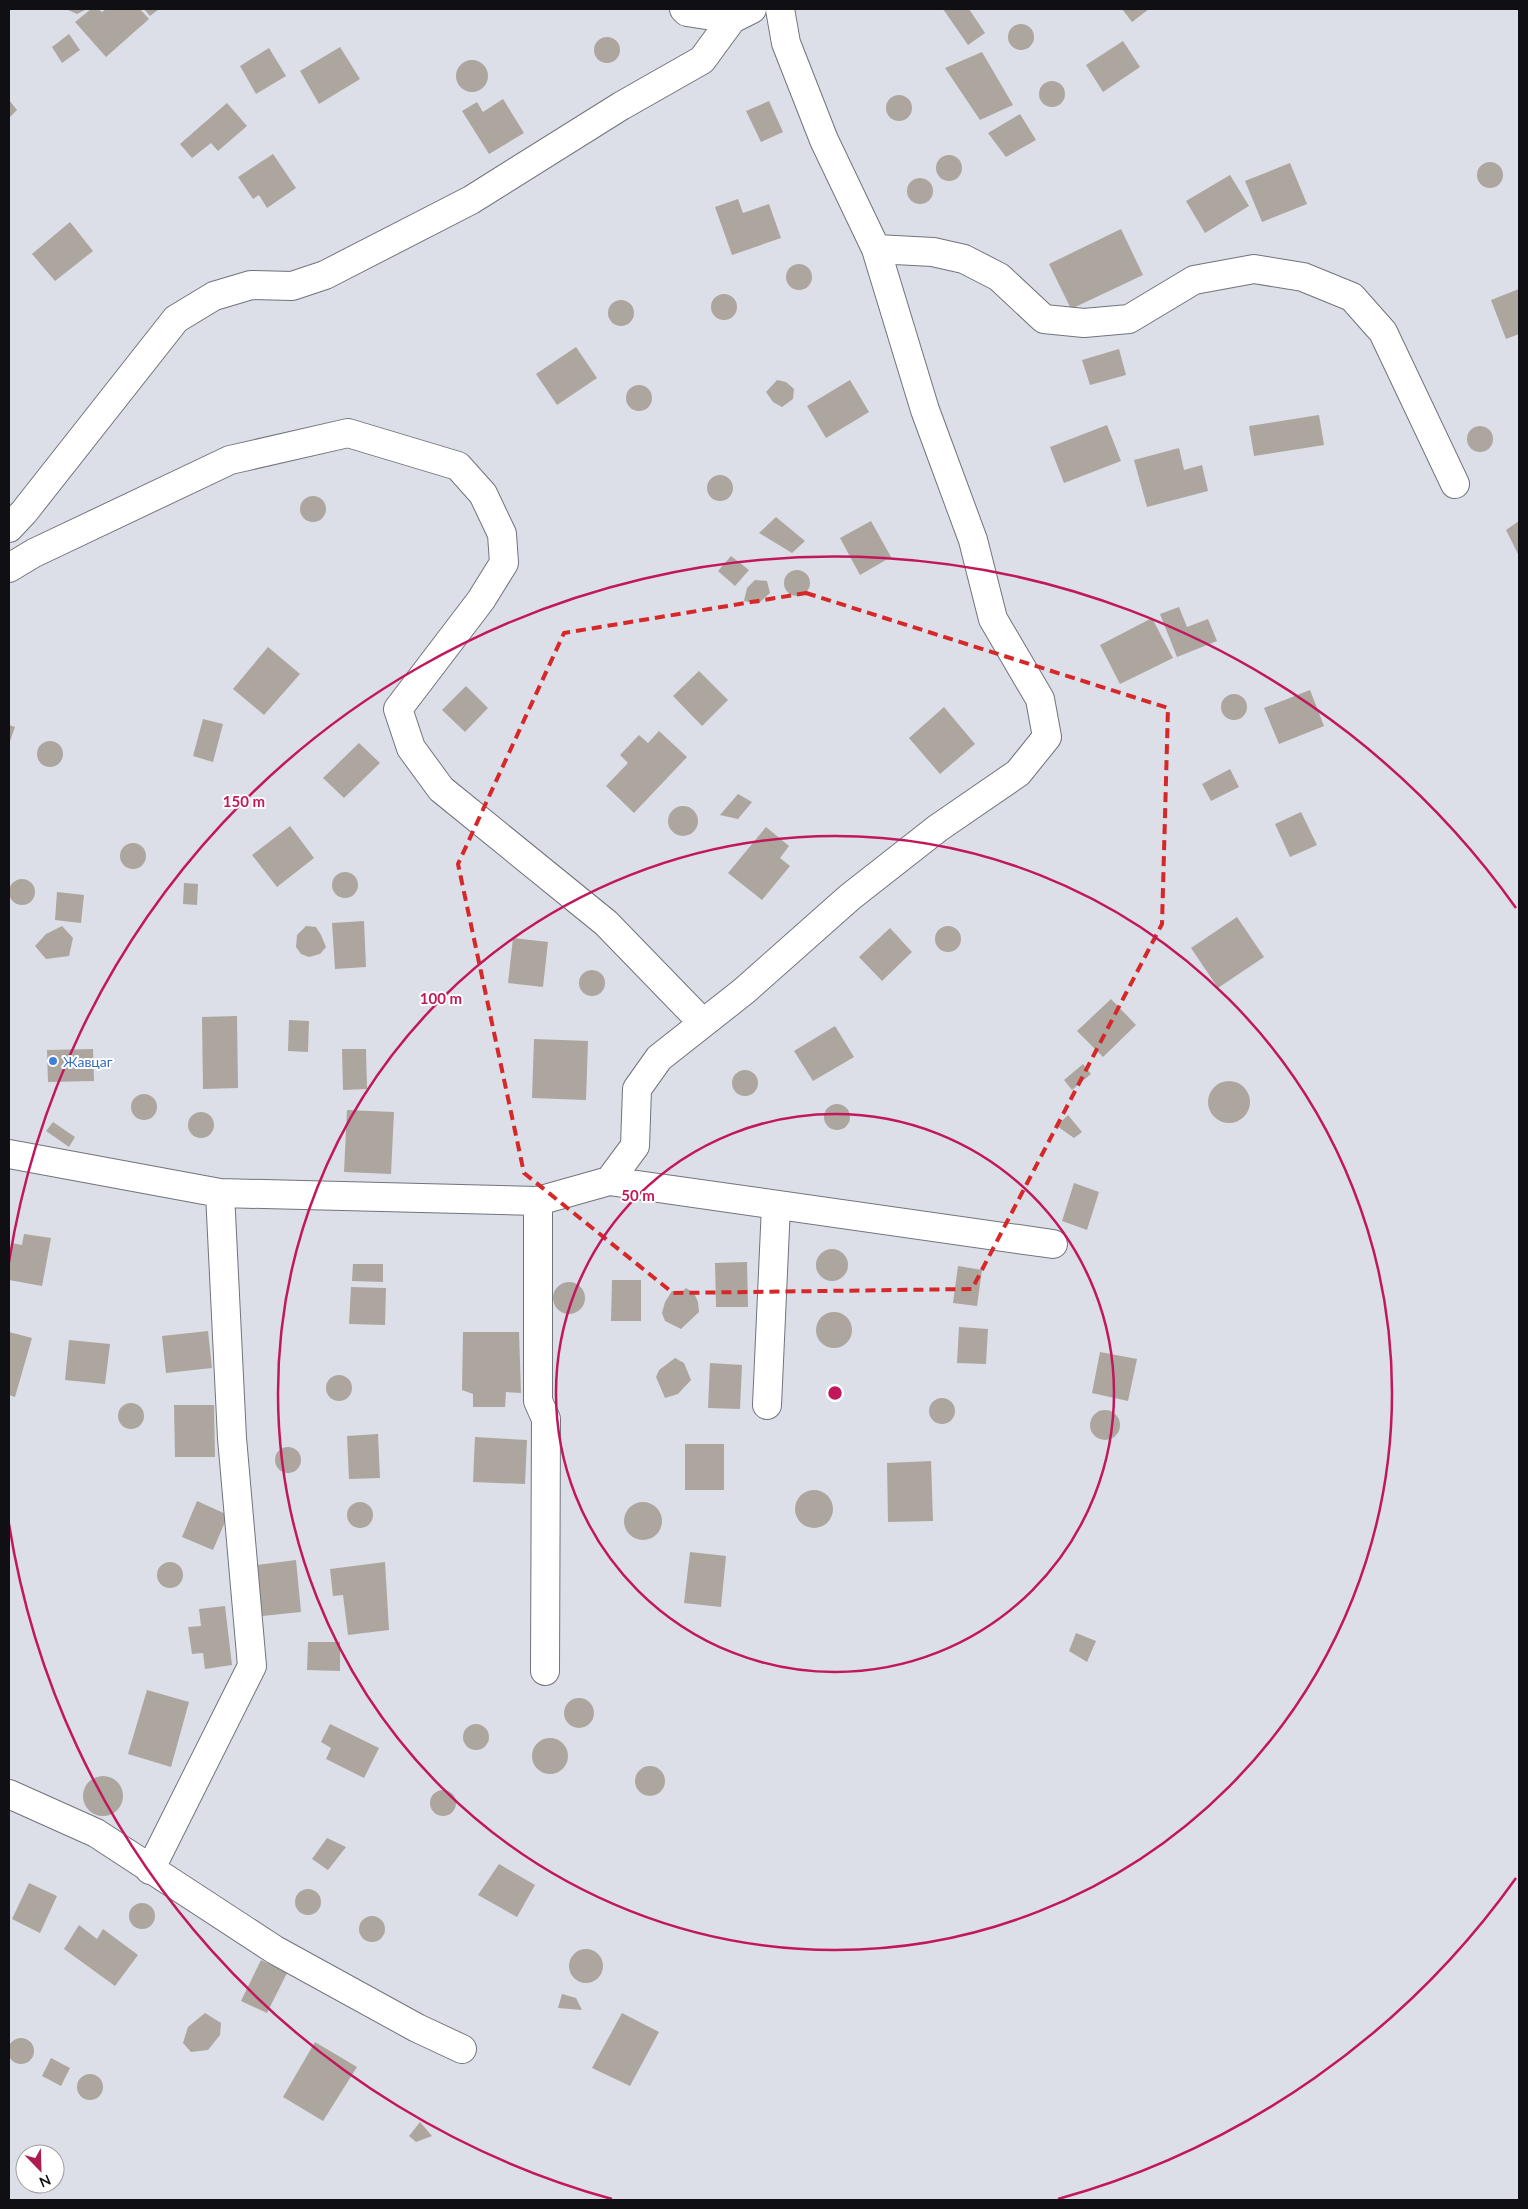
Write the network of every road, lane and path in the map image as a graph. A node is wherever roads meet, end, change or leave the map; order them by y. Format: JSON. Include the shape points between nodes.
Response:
{"nodes":[{"id":1,"x":684,"y":9,"type":"edge"},
{"id":2,"x":780,"y":9,"type":"edge"},
{"id":3,"x":742,"y":14,"type":"edge"},
{"id":4,"x":876,"y":249,"type":"junction"},
{"id":5,"x":1454,"y":484,"type":"dead end"},
{"id":6,"x":9,"y":528,"type":"edge"},
{"id":7,"x":9,"y":568,"type":"edge"},
{"id":8,"x":703,"y":1023,"type":"junction"},
{"id":9,"x":9,"y":1136,"type":"edge"},
{"id":10,"x":19,"y":1155,"type":"edge"},
{"id":11,"x":610,"y":1181,"type":"junction"},
{"id":12,"x":220,"y":1193,"type":"junction"},
{"id":13,"x":538,"y":1201,"type":"junction"},
{"id":14,"x":776,"y":1206,"type":"junction"},
{"id":15,"x":1053,"y":1244,"type":"dead end"},
{"id":16,"x":767,"y":1405,"type":"dead end"},
{"id":17,"x":545,"y":1671,"type":"dead end"},
{"id":18,"x":9,"y":1794,"type":"edge"},
{"id":19,"x":150,"y":1870,"type":"junction"},
{"id":20,"x":462,"y":2049,"type":"dead end"}],
"edges":[{"from":1,"to":3,"type":"street","via":[[687,12]]},
{"from":2,"to":4,"type":"street","via":[[786,43],[824,140]]},
{"from":3,"to":6,"type":"street","via":[[702,60],[621,106],[471,200],[325,275],[292,286],[251,285],[214,296],[176,319]]},
{"from":4,"to":5,"type":"street","via":[[934,252],[964,259],[999,277],[1044,319],[1084,323],[1129,318],[1194,280],[1254,269],[1304,277],[1352,297],[1383,332]]},
{"from":4,"to":8,"type":"street","via":[[925,410],[973,540],[993,619],[1040,699],[1047,737],[1018,773],[938,828]]},
{"from":7,"to":8,"type":"street","via":[[34,553],[230,460],[348,433],[458,466],[483,494],[502,534],[504,563],[481,600],[398,709],[411,748],[441,789],[606,923]]},
{"from":8,"to":11,"type":"street","via":[[659,1058],[637,1089],[635,1146]]},
{"from":9,"to":10,"type":"street"},
{"from":10,"to":12,"type":"street"},
{"from":11,"to":13,"type":"street"},
{"from":11,"to":14,"type":"street"},
{"from":12,"to":13,"type":"street"},
{"from":12,"to":19,"type":"street","via":[[232,1438],[252,1666]]},
{"from":13,"to":17,"type":"street","via":[[538,1401],[546,1419]]},
{"from":14,"to":15,"type":"street"},
{"from":14,"to":16,"type":"street"},
{"from":18,"to":19,"type":"street","via":[[96,1833]]},
{"from":19,"to":20,"type":"street","via":[[275,1950]]}]}
